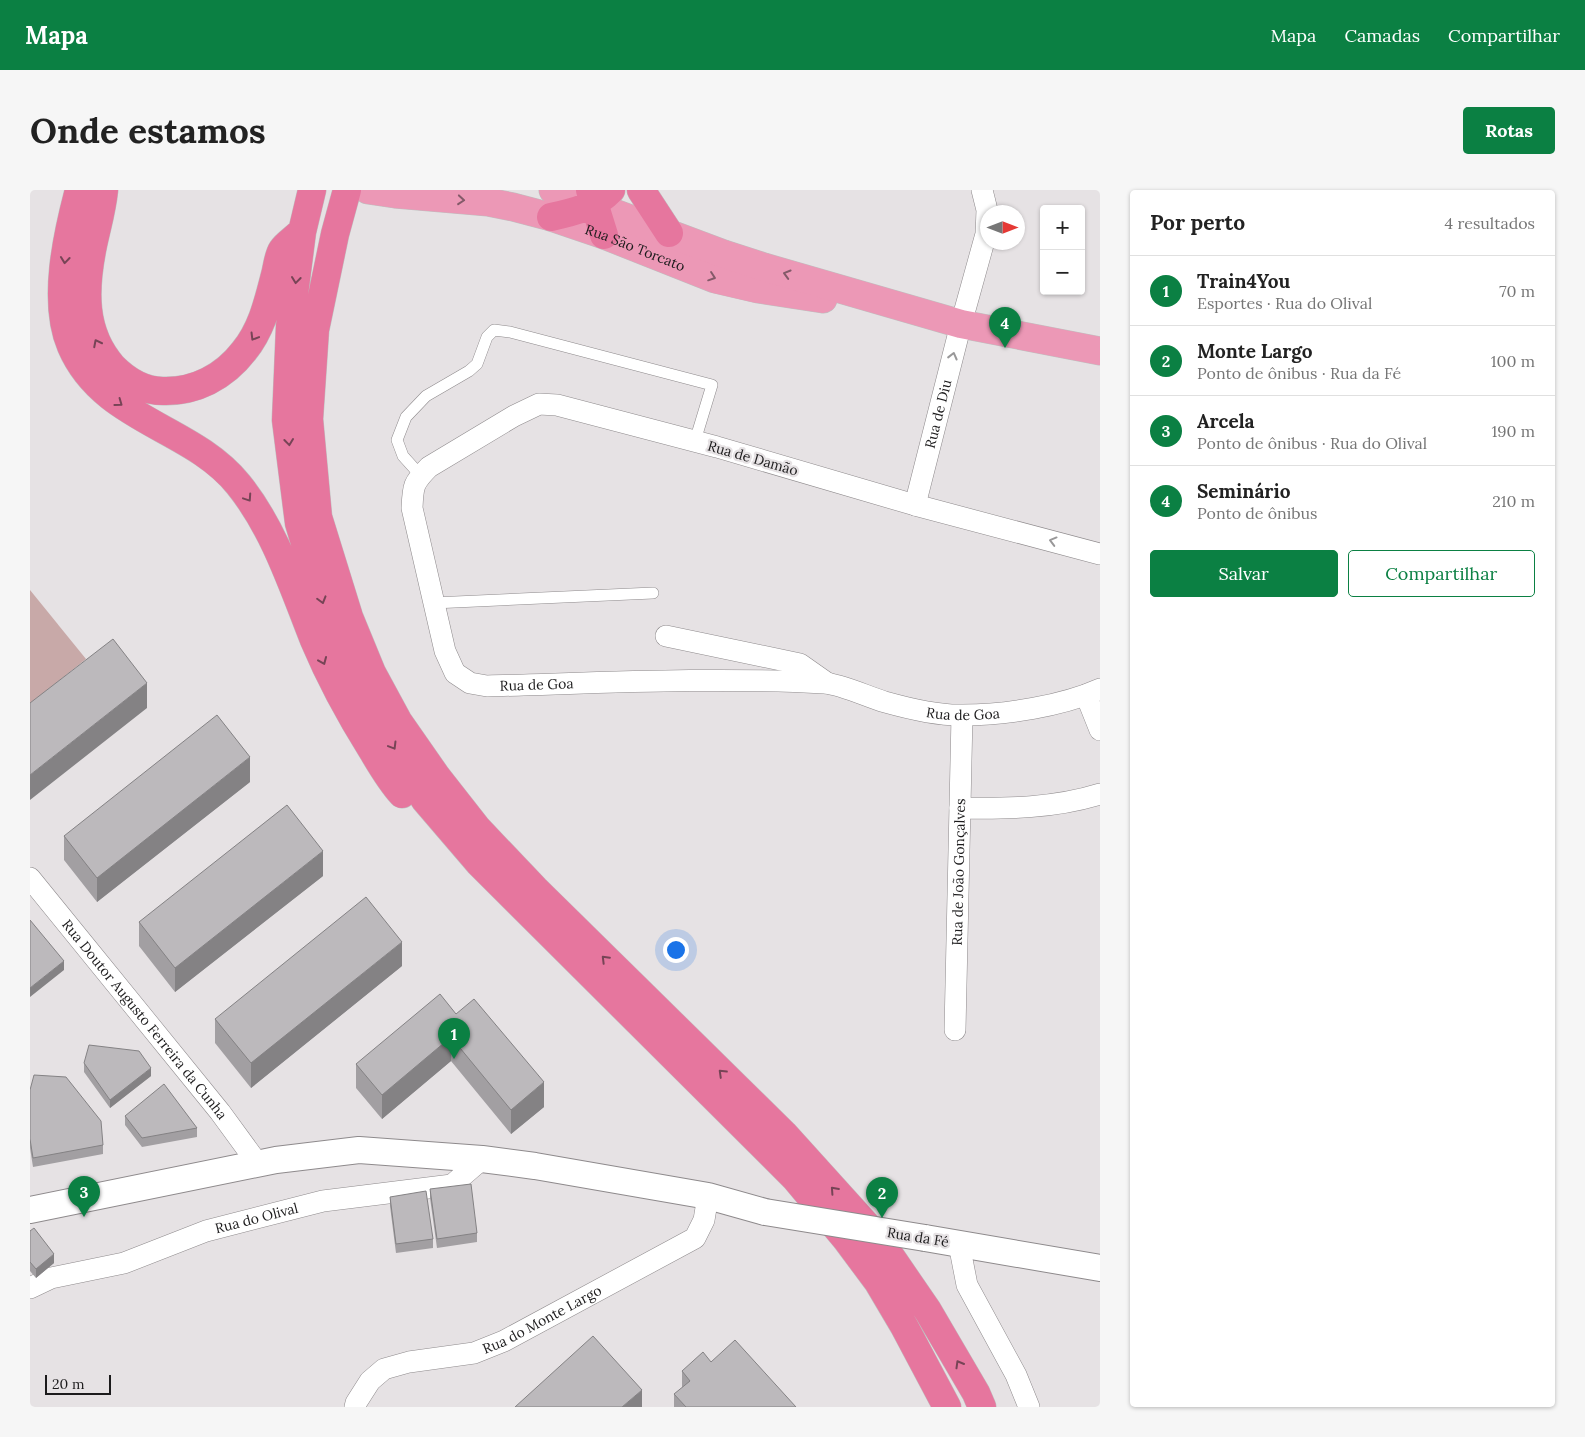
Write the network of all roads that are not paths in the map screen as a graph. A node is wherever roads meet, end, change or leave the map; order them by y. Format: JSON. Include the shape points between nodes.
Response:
{"nodes":[{"id":1,"x":312,"y":190,"type":"edge"},
{"id":2,"x":347,"y":190,"type":"edge"},
{"id":3,"x":368,"y":190,"type":"edge"},
{"id":4,"x":553,"y":190,"type":"edge"},
{"id":5,"x":641,"y":190,"type":"edge"},
{"id":6,"x":982,"y":190,"type":"edge"},
{"id":7,"x":598,"y":195,"type":"edge"},
{"id":8,"x":107,"y":196,"type":"edge"},
{"id":9,"x":74,"y":197,"type":"edge"},
{"id":10,"x":551,"y":217,"type":"junction"},
{"id":11,"x":302,"y":232,"type":"junction"},
{"id":12,"x":668,"y":233,"type":"junction"},
{"id":13,"x":604,"y":235,"type":"junction"},
{"id":14,"x":901,"y":308,"type":"junction"},
{"id":15,"x":960,"y":324,"type":"junction"},
{"id":16,"x":1100,"y":351,"type":"edge"},
{"id":17,"x":695,"y":441,"type":"junction"},
{"id":18,"x":421,"y":476,"type":"junction"},
{"id":19,"x":916,"y":505,"type":"junction"},
{"id":20,"x":1100,"y":554,"type":"edge"},
{"id":21,"x":653,"y":593,"type":"dead end"},
{"id":22,"x":433,"y":603,"type":"junction"},
{"id":23,"x":666,"y":636,"type":"dead end"},
{"id":24,"x":828,"y":683,"type":"junction"},
{"id":25,"x":1093,"y":692,"type":"edge"},
{"id":26,"x":962,"y":716,"type":"junction"},
{"id":27,"x":1100,"y":730,"type":"edge"},
{"id":28,"x":1100,"y":794,"type":"edge"},
{"id":29,"x":960,"y":808,"type":"junction"},
{"id":30,"x":479,"y":864,"type":"junction"},
{"id":31,"x":30,"y":878,"type":"edge"},
{"id":32,"x":955,"y":1030,"type":"dead end"},
{"id":33,"x":482,"y":1159,"type":"junction"},
{"id":34,"x":258,"y":1164,"type":"junction"},
{"id":35,"x":708,"y":1196,"type":"junction"},
{"id":36,"x":30,"y":1210,"type":"edge"},
{"id":37,"x":959,"y":1244,"type":"junction"},
{"id":38,"x":1100,"y":1268,"type":"edge"},
{"id":39,"x":30,"y":1288,"type":"edge"},
{"id":40,"x":355,"y":1407,"type":"edge"},
{"id":41,"x":947,"y":1407,"type":"edge"},
{"id":42,"x":982,"y":1407,"type":"edge"},
{"id":43,"x":1029,"y":1407,"type":"edge"}],
"edges":[{"from":1,"to":11,"type":"highway"},
{"from":42,"to":2,"type":"highway","one_way":true,"via":[[928,1311],[878,1238],[784,1134],[477,828],[437,777],[380,689],[349,616],[318,517],[309,419],[316,330]]},
{"from":3,"to":10,"type":"main road","name":"Rua São Torcato","one_way":true,"via":[[488,202]]},
{"from":4,"to":7,"type":"main road","name":"Rua São Torcato"},
{"from":5,"to":12,"type":"highway"},
{"from":6,"to":15,"type":"street","name":"Rua de Diu","via":[[987,210],[986,234]]},
{"from":7,"to":10,"type":"highway","via":[[573,213]]},
{"from":7,"to":12,"type":"main road","name":"Rua São Torcato"},
{"from":7,"to":13,"type":"highway"},
{"from":11,"to":8,"type":"highway","one_way":true,"via":[[282,250],[259,329],[234,363],[201,386],[170,392],[155,391],[141,387],[117,371],[106,359],[90,326],[87,307],[89,266]]},
{"from":9,"to":30,"type":"highway","one_way":true,"via":[[62,298],[66,333],[78,360],[107,394],[136,415],[199,449],[237,482],[276,548],[342,700],[384,768],[399,791],[433,827]]},
{"from":10,"to":13,"type":"main road","name":"Rua São Torcato"},
{"from":11,"to":30,"type":"highway","one_way":true,"via":[[290,326],[286,420],[299,523],[329,623],[357,687],[424,800]]},
{"from":14,"to":12,"type":"main road","name":"Rua São Torcato","one_way":true,"via":[[764,267]]},
{"from":13,"to":14,"type":"main road","name":"Rua São Torcato","one_way":true,"via":[[715,279],[878,308]]},
{"from":14,"to":15,"type":"main road","name":"Rua São Torcato"},
{"from":15,"to":16,"type":"main road","name":"Rua São Torcato"},
{"from":19,"to":15,"type":"street","name":"Rua de Diu","one_way":true},
{"from":17,"to":18,"type":"street","name":"Rua de Damão","via":[[557,405],[539,404],[429,467]]},
{"from":17,"to":18,"type":"lane","via":[[712,385],[494,330],[487,337],[477,364],[426,396],[406,416],[397,440],[404,456]]},
{"from":17,"to":19,"type":"street","name":"Rua de Damão"},
{"from":18,"to":22,"type":"street","name":"Rua de Goa","via":[[413,488],[412,508]]},
{"from":20,"to":19,"type":"street","name":"Rua de Damão","one_way":true},
{"from":21,"to":22,"type":"lane"},
{"from":22,"to":24,"type":"street","name":"Rua de Goa","via":[[444,651],[455,673],[470,683],[487,686],[724,680]]},
{"from":23,"to":24,"type":"street","name":"Rua de Goa","via":[[800,664]]},
{"from":24,"to":26,"type":"street","name":"Rua de Goa","via":[[885,702]]},
{"from":25,"to":26,"type":"street","name":"Rua de Goa","via":[[1046,705]]},
{"from":25,"to":27,"type":"street"},
{"from":26,"to":29,"type":"street","name":"Rua de João Gonçalves"},
{"from":28,"to":29,"type":"street","via":[[1029,807]]},
{"from":29,"to":32,"type":"street","name":"Rua de João Gonçalves"},
{"from":30,"to":41,"type":"highway","via":[[795,1178],[878,1282]]},
{"from":31,"to":34,"type":"street","name":"Rua Doutor Augusto Ferreira da Cunha","via":[[220,1112]]},
{"from":33,"to":34,"type":"street","name":"Rua da Fé","via":[[359,1150]]},
{"from":33,"to":35,"type":"street","name":"Rua da Fé"},
{"from":33,"to":39,"type":"street","name":"Rua do Olival","via":[[452,1185],[323,1201],[206,1231],[124,1263],[51,1278]]},
{"from":34,"to":36,"type":"street","name":"Rua da Fé"},
{"from":35,"to":37,"type":"street","name":"Rua da Fé","bridge":true,"via":[[765,1212]]},
{"from":35,"to":40,"type":"street","name":"Rua do Monte Largo","via":[[704,1220],[695,1238],[474,1354],[409,1362],[384,1369],[370,1381]]},
{"from":37,"to":38,"type":"street","name":"Rua da Fé"},
{"from":37,"to":43,"type":"street","via":[[967,1285],[1016,1375]]}]}
